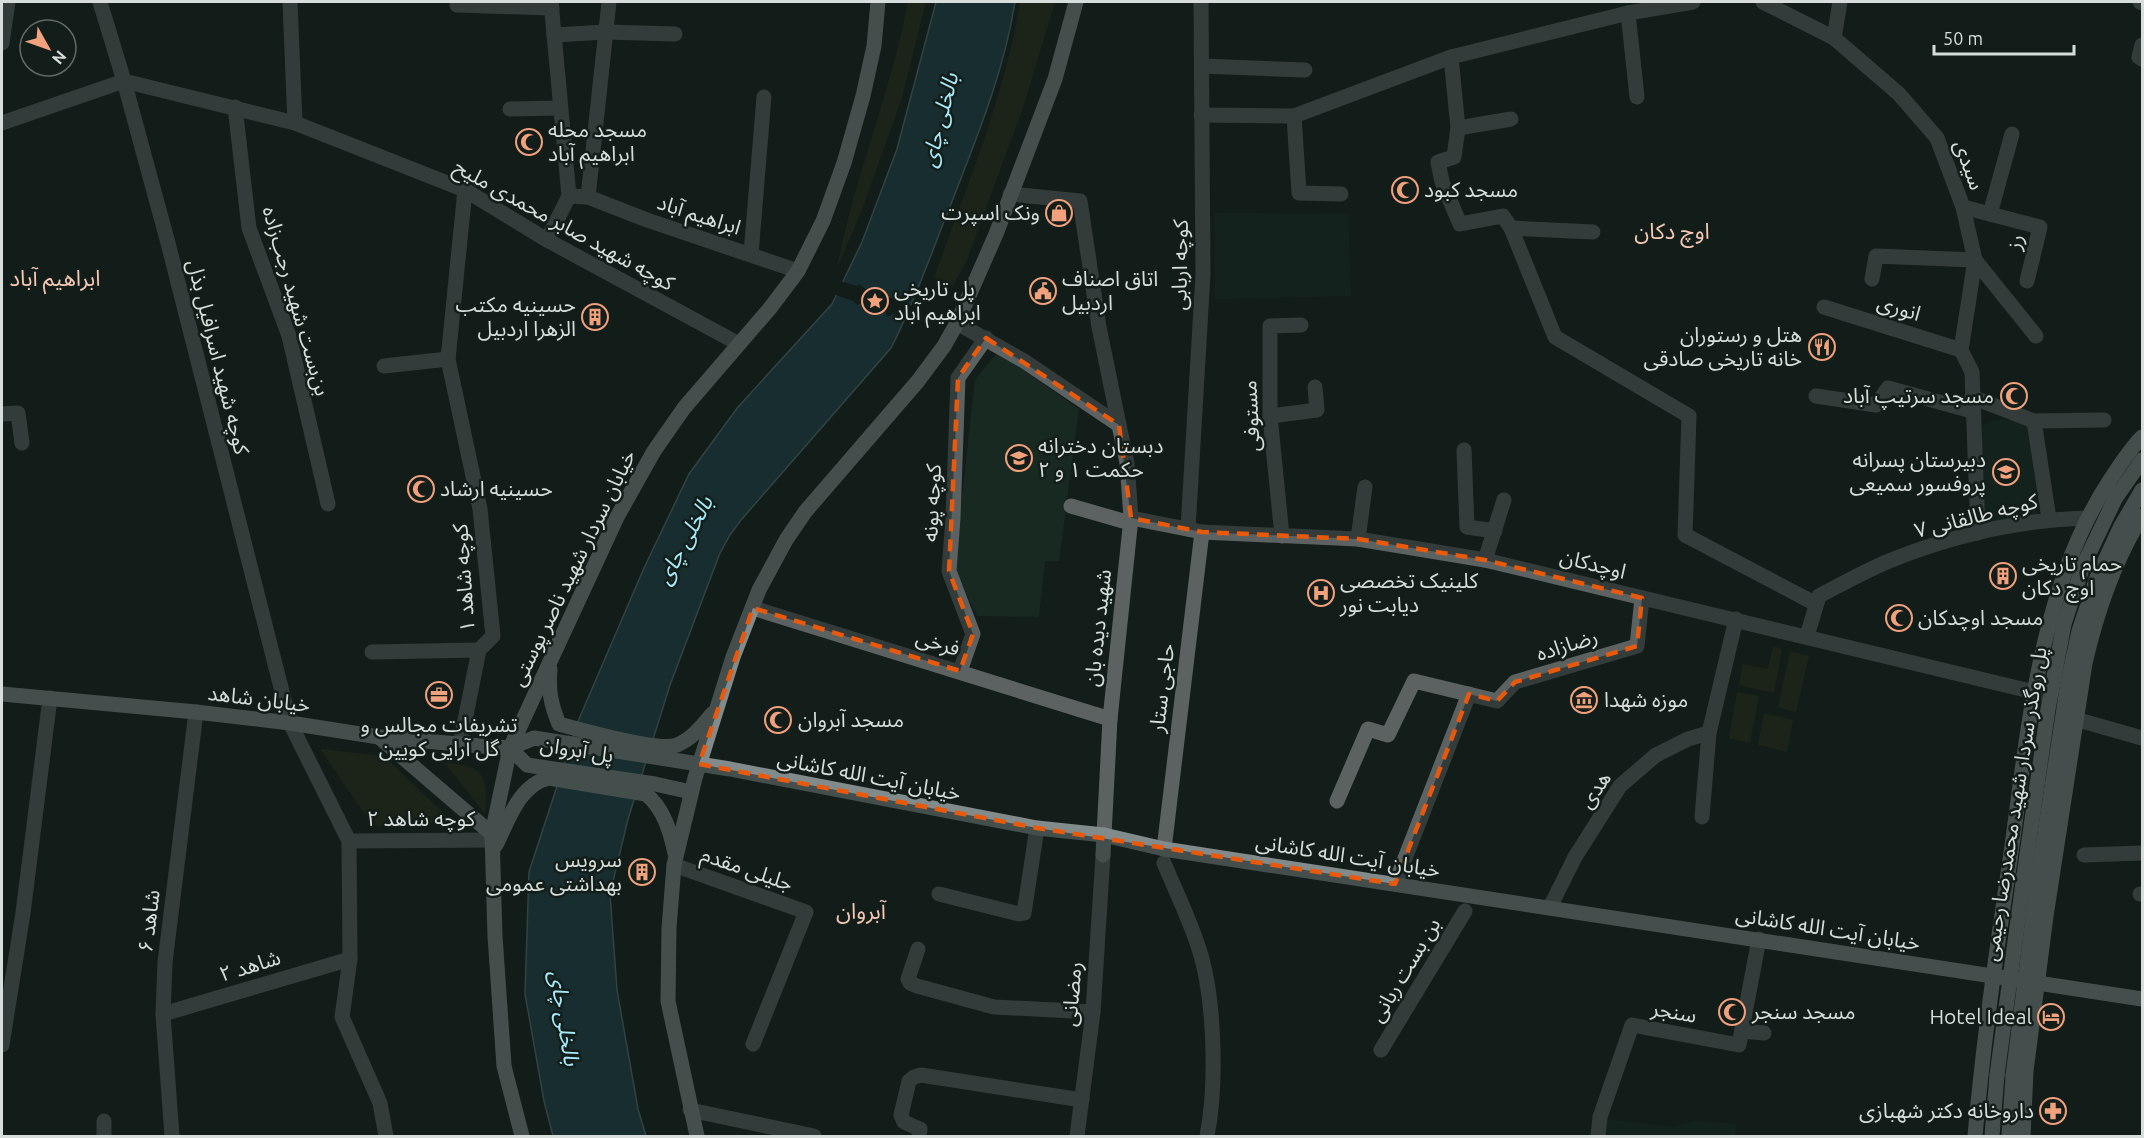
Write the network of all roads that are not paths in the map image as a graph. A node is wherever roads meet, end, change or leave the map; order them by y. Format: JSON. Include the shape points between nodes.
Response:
{"nodes":[{"id":1,"x":8,"y":2,"type":"edge"},
{"id":2,"x":100,"y":2,"type":"edge"},
{"id":3,"x":290,"y":2,"type":"edge"},
{"id":4,"x":609,"y":2,"type":"edge"},
{"id":5,"x":878,"y":2,"type":"edge"},
{"id":6,"x":1076,"y":2,"type":"edge"},
{"id":7,"x":1201,"y":2,"type":"edge"},
{"id":8,"x":1693,"y":2,"type":"edge"},
{"id":9,"x":1763,"y":2,"type":"edge"},
{"id":10,"x":1840,"y":2,"type":"edge"},
{"id":11,"x":457,"y":4,"type":"dead end"},
{"id":12,"x":552,"y":5,"type":"edge"},
{"id":13,"x":1628,"y":13,"type":"junction"},
{"id":14,"x":606,"y":32,"type":"junction"},
{"id":15,"x":675,"y":34,"type":"dead end"},
{"id":16,"x":554,"y":35,"type":"junction"},
{"id":17,"x":1834,"y":38,"type":"junction"},
{"id":18,"x":2,"y":43,"type":"edge"},
{"id":19,"x":2142,"y":45,"type":"edge"},
{"id":20,"x":1451,"y":57,"type":"junction"},
{"id":21,"x":2142,"y":59,"type":"edge"},
{"id":22,"x":1202,"y":66,"type":"junction"},
{"id":23,"x":1305,"y":70,"type":"dead end"},
{"id":24,"x":124,"y":81,"type":"junction"},
{"id":25,"x":764,"y":97,"type":"dead end"},
{"id":26,"x":1636,"y":97,"type":"dead end"},
{"id":27,"x":235,"y":108,"type":"junction"},
{"id":28,"x":560,"y":108,"type":"junction"},
{"id":29,"x":510,"y":109,"type":"dead end"},
{"id":30,"x":1200,"y":115,"type":"junction"},
{"id":31,"x":1294,"y":116,"type":"junction"},
{"id":32,"x":1511,"y":120,"type":"dead end"},
{"id":33,"x":2,"y":123,"type":"edge"},
{"id":34,"x":295,"y":123,"type":"junction"},
{"id":35,"x":1458,"y":128,"type":"junction"},
{"id":36,"x":2012,"y":134,"type":"dead end"},
{"id":37,"x":465,"y":190,"type":"junction"},
{"id":38,"x":1010,"y":194,"type":"junction"},
{"id":39,"x":1341,"y":194,"type":"dead end"},
{"id":40,"x":569,"y":196,"type":"junction"},
{"id":41,"x":588,"y":197,"type":"junction"},
{"id":42,"x":1963,"y":207,"type":"junction"},
{"id":43,"x":1990,"y":214,"type":"junction"},
{"id":44,"x":1511,"y":228,"type":"junction"},
{"id":45,"x":1593,"y":232,"type":"dead end"},
{"id":46,"x":547,"y":240,"type":"junction"},
{"id":47,"x":751,"y":254,"type":"junction"},
{"id":48,"x":1975,"y":260,"type":"junction"},
{"id":49,"x":798,"y":271,"type":"junction"},
{"id":50,"x":1872,"y":279,"type":"dead end"},
{"id":51,"x":2027,"y":281,"type":"dead end"},
{"id":52,"x":1824,"y":307,"type":"dead end"},
{"id":53,"x":957,"y":323,"type":"junction"},
{"id":54,"x":1301,"y":325,"type":"dead end"},
{"id":55,"x":2036,"y":336,"type":"dead end"},
{"id":56,"x":986,"y":338,"type":"junction"},
{"id":57,"x":738,"y":344,"type":"junction"},
{"id":58,"x":1961,"y":350,"type":"junction"},
{"id":59,"x":448,"y":359,"type":"junction"},
{"id":60,"x":384,"y":366,"type":"dead end"},
{"id":61,"x":1315,"y":387,"type":"dead end"},
{"id":62,"x":1816,"y":396,"type":"dead end"},
{"id":63,"x":1972,"y":404,"type":"junction"},
{"id":64,"x":2,"y":414,"type":"edge"},
{"id":65,"x":1270,"y":416,"type":"junction"},
{"id":66,"x":2104,"y":420,"type":"dead end"},
{"id":67,"x":2034,"y":421,"type":"junction"},
{"id":68,"x":1119,"y":425,"type":"junction"},
{"id":69,"x":2142,"y":437,"type":"edge"},
{"id":70,"x":22,"y":443,"type":"dead end"},
{"id":71,"x":1464,"y":450,"type":"dead end"},
{"id":72,"x":2142,"y":460,"type":"edge"},
{"id":73,"x":1365,"y":487,"type":"dead end"},
{"id":74,"x":2142,"y":490,"type":"edge"},
{"id":75,"x":1504,"y":500,"type":"dead end"},
{"id":76,"x":328,"y":504,"type":"dead end"},
{"id":77,"x":1071,"y":506,"type":"dead end"},
{"id":78,"x":2086,"y":518,"type":"junction"},
{"id":79,"x":2049,"y":519,"type":"junction"},
{"id":80,"x":1131,"y":520,"type":"junction"},
{"id":81,"x":2140,"y":523,"type":"edge"},
{"id":82,"x":1195,"y":531,"type":"junction"},
{"id":83,"x":1495,"y":531,"type":"junction"},
{"id":84,"x":1977,"y":533,"type":"junction"},
{"id":85,"x":1282,"y":536,"type":"junction"},
{"id":86,"x":1358,"y":539,"type":"junction"},
{"id":87,"x":1485,"y":560,"type":"junction"},
{"id":88,"x":1642,"y":598,"type":"junction"},
{"id":89,"x":1816,"y":604,"type":"junction"},
{"id":90,"x":753,"y":608,"type":"junction"},
{"id":91,"x":1736,"y":619,"type":"junction"},
{"id":92,"x":1807,"y":636,"type":"junction"},
{"id":93,"x":478,"y":650,"type":"junction"},
{"id":94,"x":372,"y":652,"type":"dead end"},
{"id":95,"x":551,"y":658,"type":"junction"},
{"id":96,"x":960,"y":671,"type":"junction"},
{"id":97,"x":2,"y":694,"type":"edge"},
{"id":98,"x":1469,"y":694,"type":"junction"},
{"id":99,"x":2035,"y":697,"type":"junction"},
{"id":100,"x":50,"y":698,"type":"junction"},
{"id":101,"x":716,"y":710,"type":"junction"},
{"id":102,"x":196,"y":712,"type":"junction"},
{"id":103,"x":1110,"y":718,"type":"junction"},
{"id":104,"x":2075,"y":719,"type":"junction"},
{"id":105,"x":290,"y":723,"type":"junction"},
{"id":106,"x":1709,"y":733,"type":"junction"},
{"id":107,"x":380,"y":737,"type":"junction"},
{"id":108,"x":2142,"y":738,"type":"edge"},
{"id":109,"x":460,"y":745,"type":"junction"},
{"id":110,"x":510,"y":748,"type":"junction"},
{"id":111,"x":657,"y":752,"type":"junction"},
{"id":112,"x":699,"y":764,"type":"junction"},
{"id":113,"x":559,"y":774,"type":"junction"},
{"id":114,"x":691,"y":792,"type":"junction"},
{"id":115,"x":1337,"y":801,"type":"dead end"},
{"id":116,"x":1702,"y":817,"type":"dead end"},
{"id":117,"x":1037,"y":828,"type":"junction"},
{"id":118,"x":1104,"y":835,"type":"junction"},
{"id":119,"x":349,"y":841,"type":"junction"},
{"id":120,"x":493,"y":841,"type":"junction"},
{"id":121,"x":2142,"y":853,"type":"edge"},
{"id":122,"x":1103,"y":855,"type":"joint"},
{"id":123,"x":2084,"y":855,"type":"dead end"},
{"id":124,"x":1164,"y":856,"type":"junction"},
{"id":125,"x":674,"y":861,"type":"junction"},
{"id":126,"x":2031,"y":877,"type":"junction"},
{"id":127,"x":1395,"y":884,"type":"junction"},
{"id":128,"x":939,"y":894,"type":"dead end"},
{"id":129,"x":1550,"y":907,"type":"junction"},
{"id":130,"x":2003,"y":908,"type":"junction"},
{"id":131,"x":1465,"y":911,"type":"dead end"},
{"id":132,"x":2046,"y":916,"type":"junction"},
{"id":133,"x":1759,"y":939,"type":"junction"},
{"id":134,"x":918,"y":949,"type":"dead end"},
{"id":135,"x":350,"y":959,"type":"junction"},
{"id":136,"x":1992,"y":977,"type":"junction"},
{"id":137,"x":2037,"y":983,"type":"junction"},
{"id":138,"x":1989,"y":999,"type":"junction"},
{"id":139,"x":2142,"y":999,"type":"edge"},
{"id":140,"x":2034,"y":1005,"type":"junction"},
{"id":141,"x":1093,"y":1012,"type":"junction"},
{"id":142,"x":163,"y":1014,"type":"junction"},
{"id":143,"x":1742,"y":1031,"type":"junction"},
{"id":144,"x":1764,"y":1033,"type":"dead end"},
{"id":145,"x":753,"y":1044,"type":"dead end"},
{"id":146,"x":2,"y":1045,"type":"edge"},
{"id":147,"x":1381,"y":1050,"type":"dead end"},
{"id":148,"x":1981,"y":1066,"type":"junction"},
{"id":149,"x":2012,"y":1074,"type":"junction"},
{"id":150,"x":1082,"y":1100,"type":"junction"},
{"id":151,"x":690,"y":1110,"type":"junction"},
{"id":152,"x":104,"y":1120,"type":"dead end"},
{"id":153,"x":794,"y":1134,"type":"edge"},
{"id":154,"x":104,"y":1137,"type":"edge"},
{"id":155,"x":172,"y":1137,"type":"edge"},
{"id":156,"x":386,"y":1137,"type":"edge"},
{"id":157,"x":522,"y":1137,"type":"edge"},
{"id":158,"x":697,"y":1137,"type":"edge"},
{"id":159,"x":814,"y":1137,"type":"edge"},
{"id":160,"x":919,"y":1137,"type":"edge"},
{"id":161,"x":1077,"y":1137,"type":"edge"},
{"id":162,"x":1207,"y":1137,"type":"edge"},
{"id":163,"x":1598,"y":1137,"type":"edge"},
{"id":164,"x":1975,"y":1137,"type":"edge"},
{"id":165,"x":1992,"y":1137,"type":"edge"},
{"id":166,"x":2009,"y":1137,"type":"edge"},
{"id":167,"x":2023,"y":1137,"type":"edge"}],
"edges":[{"from":1,"to":18,"type":"street"},
{"from":2,"to":24,"type":"street","name":"کوچه شهید اسرافیل بذل"},
{"from":3,"to":34,"type":"street"},
{"from":4,"to":14,"type":"street"},
{"from":5,"to":49,"type":"main road","name":"خیابان سردار شهید ناصر پوستی","via":[[874,46],[844,163],[823,221]]},
{"from":6,"to":38,"type":"main road","via":[[1055,79]]},
{"from":7,"to":22,"type":"street","name":"کوچه اربابی"},
{"from":8,"to":13,"type":"street"},
{"from":9,"to":17,"type":"street","name":"سیدی"},
{"from":10,"to":17,"type":"street"},
{"from":11,"to":12,"type":"street"},
{"from":12,"to":16,"type":"street"},
{"from":13,"to":20,"type":"street"},
{"from":13,"to":26,"type":"street"},
{"from":14,"to":15,"type":"street"},
{"from":14,"to":16,"type":"street"},
{"from":14,"to":41,"type":"street"},
{"from":16,"to":28,"type":"street"},
{"from":17,"to":42,"type":"street","name":"سیدی","via":[[1899,94],[1937,138]]},
{"from":19,"to":21,"type":"street"},
{"from":20,"to":31,"type":"street"},
{"from":20,"to":35,"type":"street"},
{"from":22,"to":23,"type":"street"},
{"from":22,"to":30,"type":"street","name":"کوچه اربابی"},
{"from":24,"to":27,"type":"street","name":"کوچه شهید صابر محمدی ملیح"},
{"from":24,"to":33,"type":"street"},
{"from":24,"to":105,"type":"street","name":"کوچه شهید اسرافیل بذل"},
{"from":25,"to":47,"type":"street"},
{"from":27,"to":34,"type":"street","name":"کوچه شهید صابر محمدی ملیح"},
{"from":27,"to":76,"type":"street","name":"بن‌بست شهید رجب‌زاده","via":[[249,228],[289,336]]},
{"from":28,"to":29,"type":"street"},
{"from":28,"to":40,"type":"street"},
{"from":30,"to":31,"type":"street"},
{"from":30,"to":82,"type":"street","name":"کوچه اربابی","via":[[1203,274]]},
{"from":31,"to":39,"type":"street","via":[[1299,193]]},
{"from":32,"to":35,"type":"street"},
{"from":34,"to":37,"type":"street","name":"کوچه شهید صابر محمدی ملیح"},
{"from":35,"to":44,"type":"street","via":[[1454,157],[1438,162],[1460,224],[1503,216]]},
{"from":36,"to":43,"type":"street","name":"رز"},
{"from":37,"to":46,"type":"street","name":"کوچه شهید صابر محمدی ملیح"},
{"from":37,"to":59,"type":"street"},
{"from":38,"to":53,"type":"main road"},
{"from":38,"to":68,"type":"street","name":"شهید دیده بان","via":[[1080,201]]},
{"from":40,"to":41,"type":"street","name":"ابراهیم آباد"},
{"from":40,"to":46,"type":"street"},
{"from":41,"to":47,"type":"street","name":"ابراهیم آباد"},
{"from":42,"to":43,"type":"street","name":"رز"},
{"from":42,"to":48,"type":"street","name":"سیدی"},
{"from":43,"to":51,"type":"street","name":"رز","via":[[2040,227]]},
{"from":44,"to":45,"type":"street"},
{"from":44,"to":89,"type":"street","via":[[1555,338],[1689,416],[1685,535]]},
{"from":46,"to":57,"type":"street","name":"کوچه شهید صابر محمدی ملیح"},
{"from":47,"to":49,"type":"street","name":"ابراهیم آباد"},
{"from":48,"to":50,"type":"street","via":[[1876,256]]},
{"from":48,"to":55,"type":"street","name":"سیدی"},
{"from":48,"to":58,"type":"street"},
{"from":49,"to":57,"type":"main road","name":"خیابان سردار شهید ناصر پوستی"},
{"from":52,"to":58,"type":"street","name":"انوری"},
{"from":53,"to":56,"type":"street"},
{"from":53,"to":90,"type":"main road","via":[[918,381],[805,512],[770,567]]},
{"from":54,"to":65,"type":"street","name":"مستوفی","via":[[1270,326]]},
{"from":56,"to":68,"type":"street"},
{"from":56,"to":96,"type":"street","name":"کوچه پونه","via":[[958,378],[949,571],[973,634]]},
{"from":57,"to":95,"type":"main road","name":"خیابان سردار شهید ناصر پوستی","via":[[654,451],[617,516]]},
{"from":58,"to":63,"type":"street","via":[[1972,372]]},
{"from":59,"to":60,"type":"street"},
{"from":59,"to":93,"type":"street","name":"کوچه شاهد ۱","via":[[480,509],[493,636]]},
{"from":61,"to":65,"type":"street","via":[[1317,410]]},
{"from":62,"to":63,"type":"street","via":[[1876,405],[1888,388]]},
{"from":63,"to":67,"type":"street"},
{"from":63,"to":84,"type":"street"},
{"from":64,"to":70,"type":"street","via":[[18,414]]},
{"from":65,"to":85,"type":"street","name":"مستوفی"},
{"from":66,"to":67,"type":"street"},
{"from":67,"to":79,"type":"street"},
{"from":68,"to":80,"type":"street","name":"شهید دیده بان"},
{"from":69,"to":78,"type":"main road"},
{"from":71,"to":83,"type":"street","via":[[1467,527]]},
{"from":72,"to":126,"type":"main road","name":"پل روگذر سردار شهید محمدرضا رحیمی","via":[[2115,499],[2084,566],[2064,624],[2048,709]]},
{"from":73,"to":86,"type":"street"},
{"from":74,"to":126,"type":"main road","name":"پل روگذر سردار شهید محمدرضا رحیمی","via":[[2096,580],[2079,631]]},
{"from":75,"to":83,"type":"street"},
{"from":77,"to":80,"type":"street","name":"اوچدکان"},
{"from":78,"to":79,"type":"street","name":"کوچه طالقانی ۷"},
{"from":78,"to":99,"type":"main road","via":[[2047,629]]},
{"from":79,"to":84,"type":"street","name":"کوچه طالقانی ۷"},
{"from":80,"to":82,"type":"street","name":"اوچدکان"},
{"from":80,"to":103,"type":"street","name":"شهید دیده بان"},
{"from":81,"to":104,"type":"main road","via":[[2114,570],[2093,627]]},
{"from":82,"to":85,"type":"street","name":"اوچدکان"},
{"from":82,"to":124,"type":"street","name":"حاجی ستار"},
{"from":83,"to":87,"type":"street"},
{"from":84,"to":89,"type":"street","name":"کوچه طالقانی ۷","via":[[1888,562],[1819,596]]},
{"from":85,"to":86,"type":"street","name":"اوچدکان"},
{"from":86,"to":87,"type":"street","name":"اوچدکان"},
{"from":87,"to":88,"type":"street","name":"اوچدکان"},
{"from":88,"to":91,"type":"street","name":"اوچدکان"},
{"from":88,"to":98,"type":"street","name":"رضازاده","via":[[1637,646],[1515,682],[1497,701]]},
{"from":89,"to":92,"type":"street"},
{"from":90,"to":96,"type":"street","name":"فرخی"},
{"from":90,"to":101,"type":"main road"},
{"from":91,"to":92,"type":"street","name":"اوچدکان"},
{"from":91,"to":106,"type":"street"},
{"from":92,"to":99,"type":"street","name":"اوچدکان","via":[[2034,692]]},
{"from":93,"to":94,"type":"street"},
{"from":93,"to":109,"type":"street","name":"کوچه شاهد ۱"},
{"from":95,"to":110,"type":"main road","name":"خیابان سردار شهید ناصر پوستی"},
{"from":95,"to":111,"type":"main road","via":[[548,688],[559,724]]},
{"from":96,"to":103,"type":"street","name":"فرخی"},
{"from":97,"to":100,"type":"main road","name":"خیابان شاهد"},
{"from":98,"to":115,"type":"street","name":"رضازاده","via":[[1414,681],[1388,735],[1368,729]]},
{"from":98,"to":127,"type":"street"},
{"from":99,"to":130,"type":"main road"},
{"from":100,"to":102,"type":"main road","name":"خیابان شاهد"},
{"from":100,"to":146,"type":"street"},
{"from":101,"to":111,"type":"main road","via":[[696,733]]},
{"from":101,"to":112,"type":"main road"},
{"from":102,"to":105,"type":"main road","name":"خیابان شاهد"},
{"from":102,"to":142,"type":"street","name":"شاهد ۶","via":[[165,962]]},
{"from":103,"to":118,"type":"street","name":"شهید دیده بان"},
{"from":104,"to":108,"type":"street"},
{"from":104,"to":132,"type":"main road"},
{"from":105,"to":107,"type":"main road","name":"خیابان شاهد"},
{"from":105,"to":119,"type":"street","name":"کوچه شهید اسرافیل بذل"},
{"from":106,"to":116,"type":"street"},
{"from":106,"to":129,"type":"street","name":"هدی","via":[[1656,755],[1620,786],[1575,857]]},
{"from":107,"to":109,"type":"main road","name":"خیابان شاهد"},
{"from":107,"to":120,"type":"main road"},
{"from":109,"to":110,"type":"main road","name":"خیابان شاهد"},
{"from":110,"to":111,"type":"main road","name":"پل آبروان","via":[[534,738]]},
{"from":110,"to":113,"type":"main road","name":"پل آبروان","via":[[527,765]]},
{"from":110,"to":120,"type":"main road","name":"خیابان سردار شهید ناصر پوستی"},
{"from":111,"to":112,"type":"main road","name":"پل آبروان"},
{"from":112,"to":114,"type":"main road"},
{"from":112,"to":117,"type":"main road","name":"خیابان آیت الله کاشانی"},
{"from":113,"to":114,"type":"main road","name":"پل آبروان","via":[[650,783]]},
{"from":113,"to":120,"type":"main road","via":[[536,781],[518,800]]},
{"from":113,"to":125,"type":"main road","via":[[646,794],[665,817]]},
{"from":114,"to":125,"type":"main road"},
{"from":117,"to":118,"type":"main road","name":"خیابان آیت الله کاشانی"},
{"from":117,"to":128,"type":"street","via":[[1024,913]]},
{"from":118,"to":122,"type":"main road"},
{"from":118,"to":124,"type":"main road","name":"خیابان آیت الله کاشانی"},
{"from":119,"to":120,"type":"street","name":"کوچه شاهد ۲"},
{"from":119,"to":135,"type":"street"},
{"from":120,"to":157,"type":"main road","name":"خیابان سردار شهید ناصر پوستی","via":[[504,1066]]},
{"from":121,"to":123,"type":"street"},
{"from":122,"to":141,"type":"street","name":"رمضانی"},
{"from":124,"to":127,"type":"main road","name":"خیابان آیت الله کاشانی"},
{"from":124,"to":162,"type":"street","name":"حاجی ستار","via":[[1207,979],[1213,1081]]},
{"from":125,"to":145,"type":"street","name":"جلیلی مقدم","via":[[806,912]]},
{"from":125,"to":151,"type":"main road","via":[[668,1001]]},
{"from":126,"to":149,"type":"main road","name":"پل روگذر سردار شهید محمدرضا رحیمی","bridge":true},
{"from":127,"to":129,"type":"main road","name":"خیابان آیت الله کاشانی"},
{"from":129,"to":133,"type":"main road","name":"خیابان آیت الله کاشانی"},
{"from":130,"to":132,"type":"main road","via":[[2009,921],[2024,928],[2036,925]]},
{"from":130,"to":136,"type":"main road"},
{"from":131,"to":147,"type":"street","name":"بن بست ربانی"},
{"from":132,"to":137,"type":"main road"},
{"from":133,"to":136,"type":"main road","name":"خیابان آیت الله کاشانی"},
{"from":133,"to":143,"type":"street"},
{"from":134,"to":141,"type":"street","via":[[908,979],[917,986],[994,1007]]},
{"from":135,"to":142,"type":"street","name":"شاهد ۲"},
{"from":135,"to":156,"type":"street","via":[[342,1017],[380,1103]]},
{"from":136,"to":137,"type":"main road","name":"خیابان آیت الله کاشانی"},
{"from":136,"to":138,"type":"main road"},
{"from":137,"to":139,"type":"main road"},
{"from":137,"to":140,"type":"main road"},
{"from":138,"to":140,"type":"main road"},
{"from":138,"to":148,"type":"main road"},
{"from":140,"to":149,"type":"main road"},
{"from":141,"to":150,"type":"street","name":"رمضانی"},
{"from":142,"to":155,"type":"street","name":"شاهد ۶"},
{"from":143,"to":144,"type":"street"},
{"from":143,"to":163,"type":"street","name":"سنجر","via":[[1739,1045],[1632,1025],[1600,1117]]},
{"from":148,"to":149,"type":"main road","via":[[1992,1057],[2006,1054],[2017,1060]]},
{"from":148,"to":164,"type":"main road"},
{"from":149,"to":165,"type":"main road","name":"پل روگذر سردار شهید محمدرضا رحیمی"},
{"from":149,"to":166,"type":"main road","name":"پل روگذر سردار شهید محمدرضا رحیمی"},
{"from":149,"to":167,"type":"main road"},
{"from":150,"to":160,"type":"street","via":[[914,1077],[909,1081],[901,1115],[904,1122],[920,1129]]},
{"from":150,"to":161,"type":"street","name":"رمضانی"},
{"from":151,"to":153,"type":"street"},
{"from":151,"to":158,"type":"main road"},
{"from":152,"to":154,"type":"street"},
{"from":153,"to":159,"type":"street"}]}
